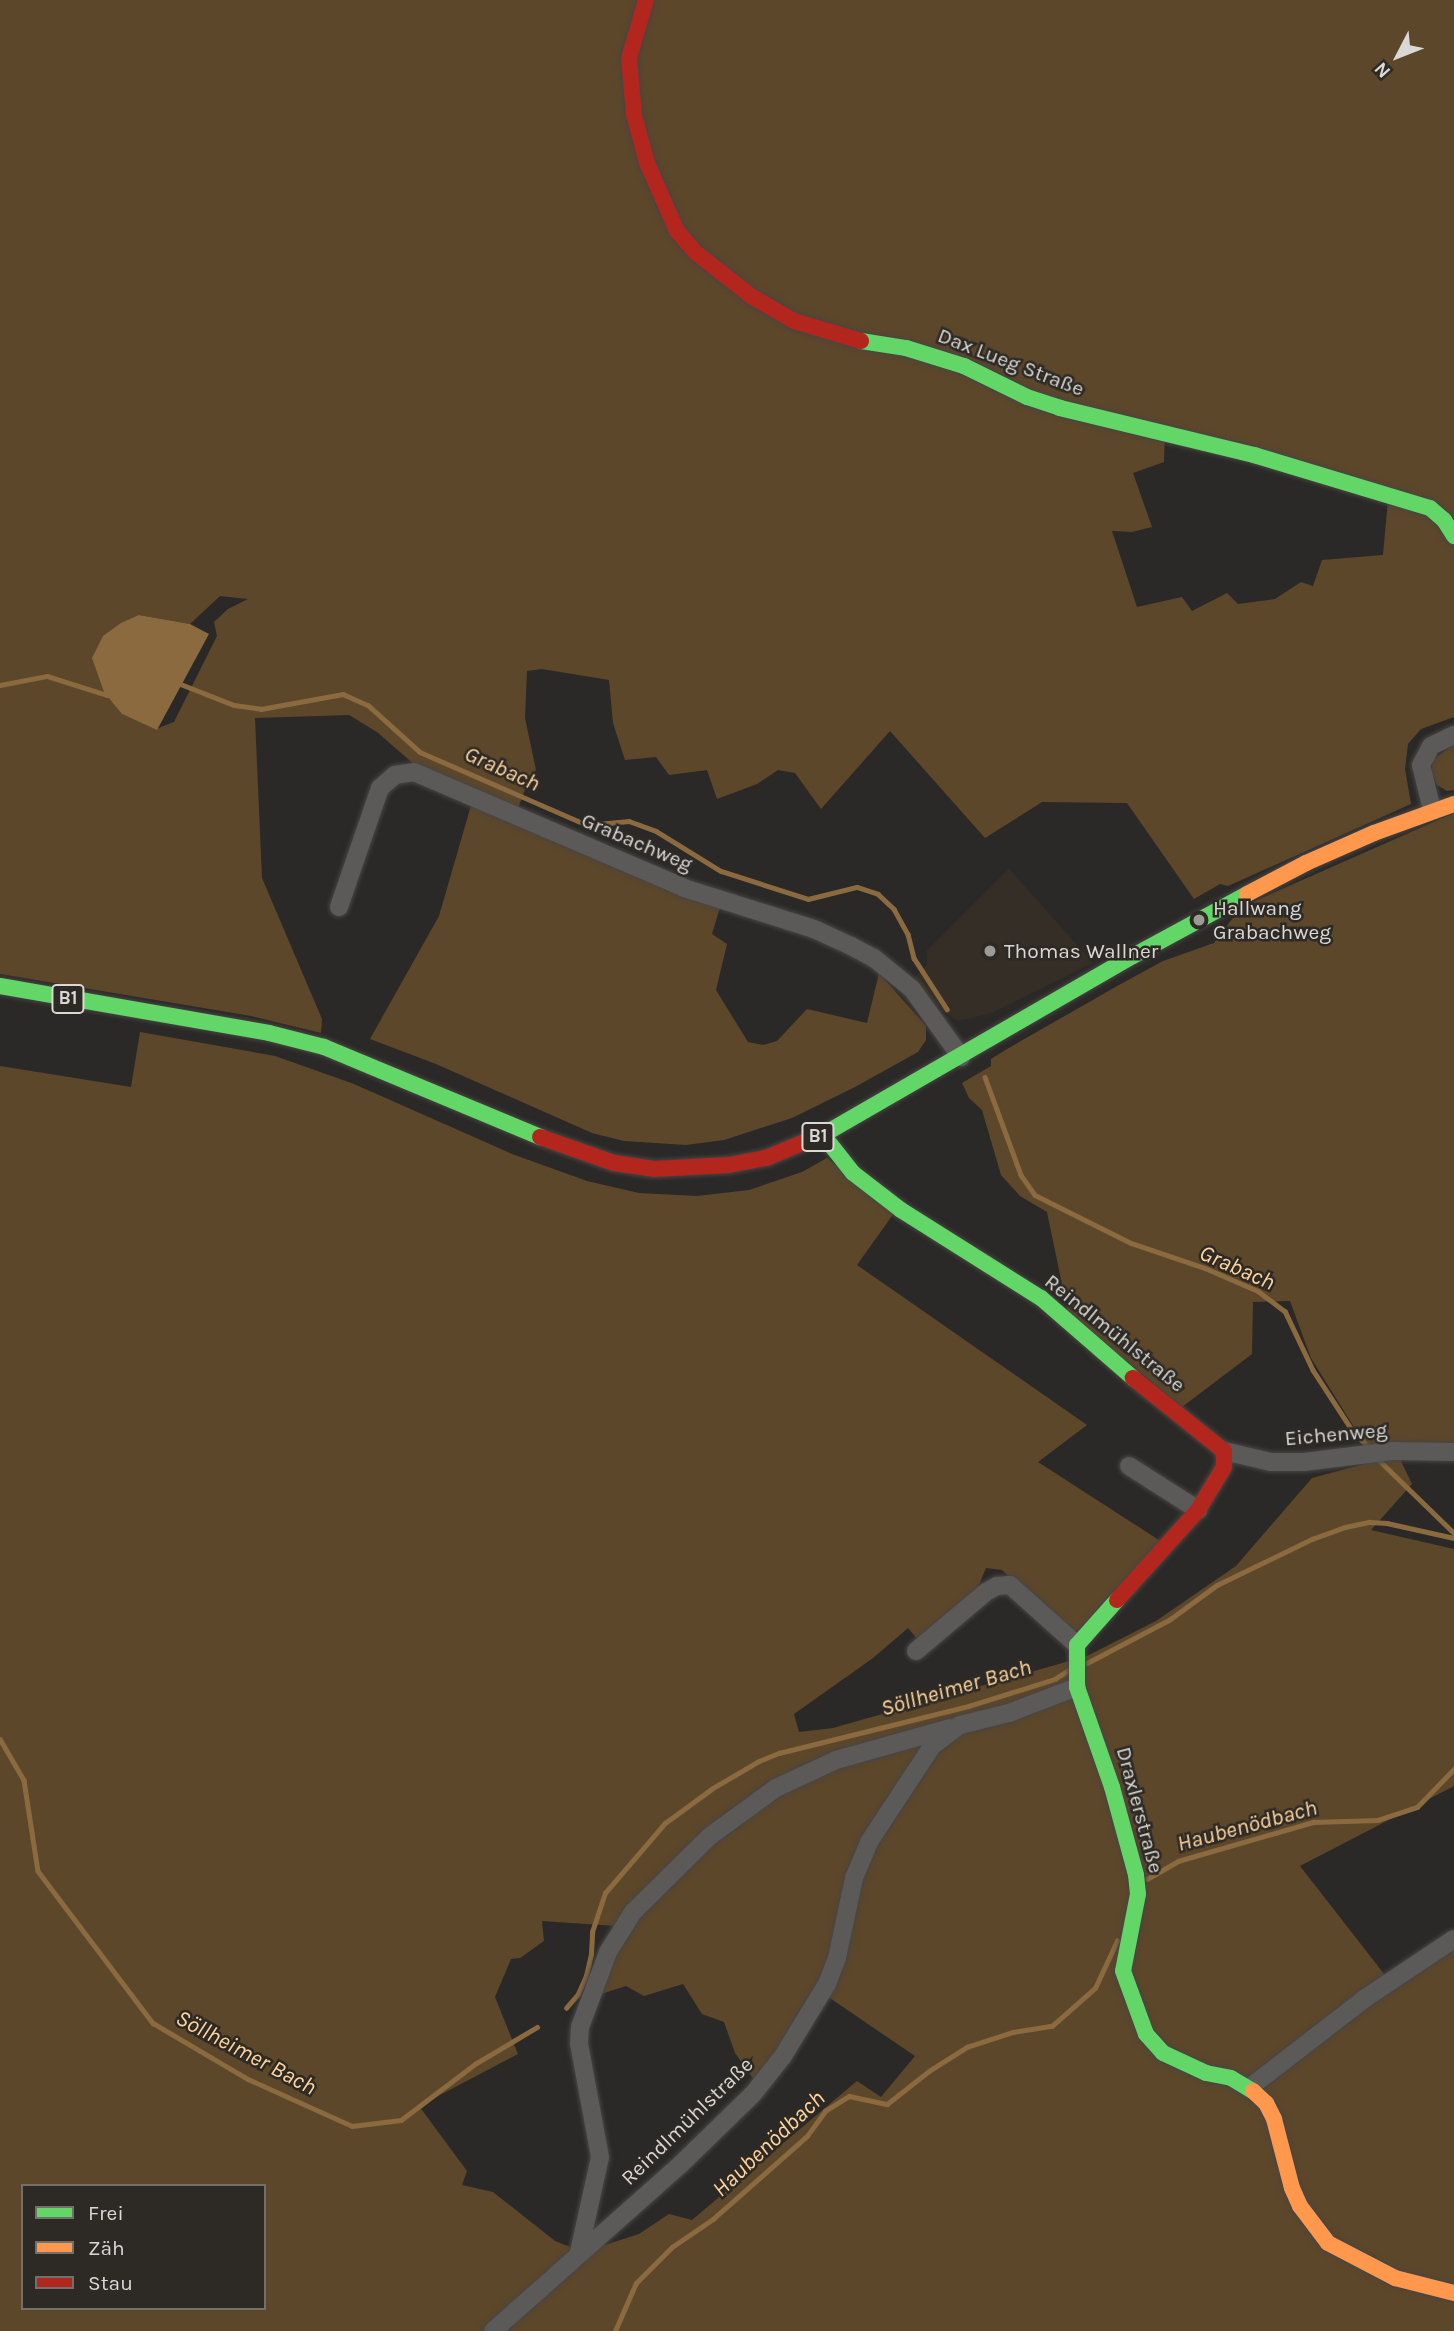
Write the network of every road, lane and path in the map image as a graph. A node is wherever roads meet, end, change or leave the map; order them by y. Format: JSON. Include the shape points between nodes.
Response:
{"nodes":[{"id":1,"x":646,"y":0,"type":"edge"},
{"id":2,"x":1454,"y":536,"type":"edge"},
{"id":3,"x":1454,"y":735,"type":"edge"},
{"id":4,"x":1454,"y":804,"type":"edge"},
{"id":5,"x":1432,"y":810,"type":"junction"},
{"id":6,"x":339,"y":907,"type":"dead end"},
{"id":7,"x":0,"y":986,"type":"edge"},
{"id":8,"x":961,"y":1057,"type":"junction"},
{"id":9,"x":823,"y":1135,"type":"junction"},
{"id":10,"x":1224,"y":1451,"type":"junction"},
{"id":11,"x":1454,"y":1451,"type":"edge"},
{"id":12,"x":1129,"y":1466,"type":"dead end"},
{"id":13,"x":1198,"y":1510,"type":"junction"},
{"id":14,"x":916,"y":1651,"type":"dead end"},
{"id":15,"x":1077,"y":1654,"type":"junction"},
{"id":16,"x":1077,"y":1683,"type":"junction"},
{"id":17,"x":960,"y":1725,"type":"junction"},
{"id":18,"x":1454,"y":1939,"type":"edge"},
{"id":19,"x":1249,"y":2088,"type":"junction"},
{"id":20,"x":579,"y":2252,"type":"junction"},
{"id":21,"x":1454,"y":2293,"type":"edge"},
{"id":22,"x":494,"y":2331,"type":"edge"}],
"edges":[{"from":1,"to":2,"type":"street","name":"Dax Lueg Straße","via":[[629,58],[634,115],[647,163],[677,231],[702,258],[751,296],[794,321],[964,366],[1060,408],[1254,455],[1430,508]]},
{"from":3,"to":5,"type":"street","via":[[1431,746],[1421,765]]},
{"from":4,"to":5,"type":"street","number":"B1"},
{"from":5,"to":8,"type":"street","number":"B1","via":[[1306,863],[1126,960]]},
{"from":6,"to":8,"type":"street","name":"Grabachweg","via":[[380,788],[395,775],[414,772],[684,888],[814,929],[851,946],[912,989]]},
{"from":7,"to":9,"type":"street","number":"B1","via":[[269,1033],[324,1047],[556,1144],[614,1163],[654,1169],[729,1166],[766,1158]]},
{"from":8,"to":9,"type":"street","number":"B1"},
{"from":9,"to":10,"type":"street","name":"Reindlmühlstraße","via":[[853,1172],[891,1203],[1041,1298]]},
{"from":10,"to":11,"type":"street","name":"Eichenweg","via":[[1271,1462]]},
{"from":10,"to":13,"type":"street","via":[[1224,1467]]},
{"from":12,"to":13,"type":"street"},
{"from":13,"to":15,"type":"street"},
{"from":14,"to":15,"type":"street","via":[[986,1592],[1010,1585]]},
{"from":15,"to":16,"type":"street"},
{"from":16,"to":17,"type":"street","name":"Reindlmühlstraße","via":[[1061,1696]]},
{"from":16,"to":19,"type":"street","name":"Draxlerstraße","via":[[1136,1875],[1138,1894],[1123,1971],[1146,2034],[1163,2053],[1182,2064]]},
{"from":17,"to":20,"type":"street","name":"Reindlmühlstraße","via":[[919,1762],[869,1842],[854,1878],[827,1984],[783,2056],[753,2094],[681,2164]]},
{"from":17,"to":20,"type":"street","via":[[836,1760],[776,1788],[710,1836],[633,1912],[608,1952],[580,2027],[579,2044],[600,2157]]},
{"from":18,"to":19,"type":"street","via":[[1364,1999]]},
{"from":19,"to":21,"type":"street","name":"Draxlerstraße","via":[[1274,2119],[1292,2188],[1328,2243],[1395,2278]]},
{"from":20,"to":22,"type":"street","name":"Reindlmühlstraße"}]}
